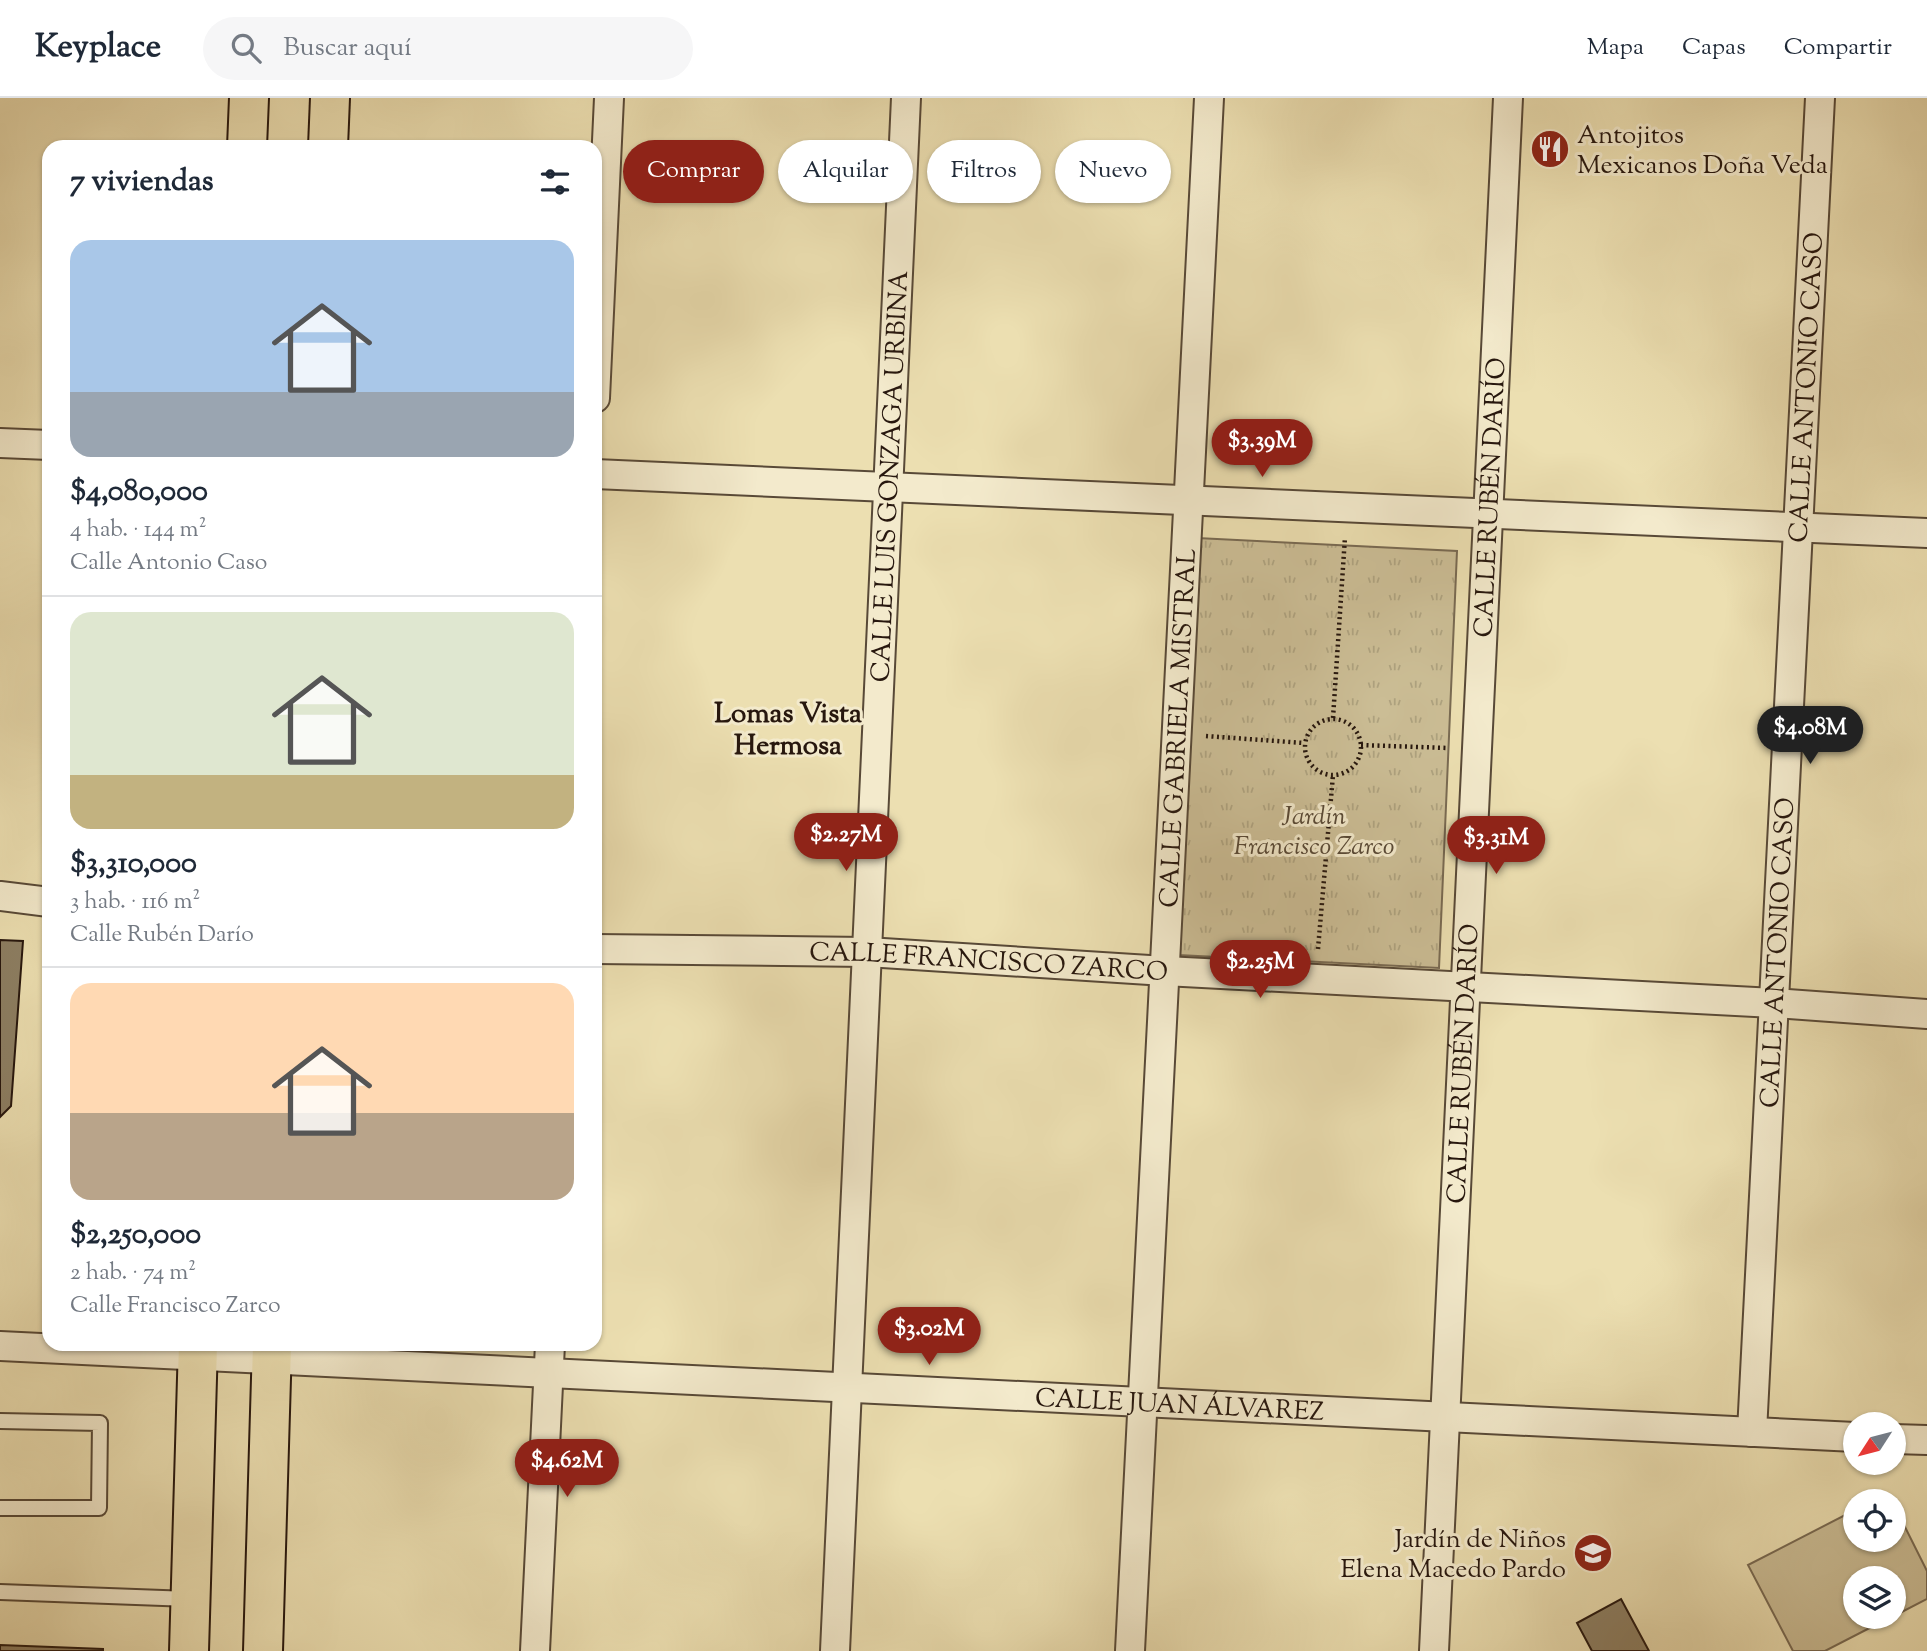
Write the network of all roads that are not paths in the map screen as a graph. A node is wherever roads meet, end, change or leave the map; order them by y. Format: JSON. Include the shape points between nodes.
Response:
{"nodes":[{"id":1,"x":249,"y":98,"type":"edge"},
{"id":2,"x":330,"y":98,"type":"edge"},
{"id":3,"x":609,"y":98,"type":"edge"},
{"id":4,"x":906,"y":98,"type":"edge"},
{"id":5,"x":1209,"y":98,"type":"edge"},
{"id":6,"x":1508,"y":98,"type":"edge"},
{"id":7,"x":1820,"y":98,"type":"edge"},
{"id":8,"x":247,"y":140,"type":"edge"},
{"id":9,"x":328,"y":140,"type":"edge"},
{"id":10,"x":602,"y":248,"type":"edge"},
{"id":11,"x":0,"y":443,"type":"edge"},
{"id":12,"x":42,"y":445,"type":"edge"},
{"id":13,"x":602,"y":474,"type":"edge"},
{"id":14,"x":888,"y":487,"type":"junction"},
{"id":15,"x":1189,"y":500,"type":"junction"},
{"id":16,"x":1488,"y":513,"type":"junction"},
{"id":17,"x":1798,"y":527,"type":"junction"},
{"id":18,"x":1927,"y":533,"type":"edge"},
{"id":19,"x":0,"y":896,"type":"edge"},
{"id":20,"x":42,"y":901,"type":"edge"},
{"id":21,"x":602,"y":948,"type":"edge"},
{"id":22,"x":867,"y":952,"type":"junction"},
{"id":23,"x":1165,"y":971,"type":"junction"},
{"id":24,"x":1466,"y":987,"type":"junction"},
{"id":25,"x":1774,"y":1003,"type":"junction"},
{"id":26,"x":1927,"y":1013,"type":"edge"},
{"id":27,"x":2,"y":1343,"type":"edge"},
{"id":28,"x":42,"y":1344,"type":"edge"},
{"id":29,"x":198,"y":1351,"type":"edge"},
{"id":30,"x":234,"y":1351,"type":"edge"},
{"id":31,"x":550,"y":1351,"type":"edge"},
{"id":32,"x":271,"y":1352,"type":"edge"},
{"id":33,"x":548,"y":1373,"type":"junction"},
{"id":34,"x":847,"y":1387,"type":"junction"},
{"id":35,"x":1143,"y":1402,"type":"junction"},
{"id":36,"x":1445,"y":1417,"type":"junction"},
{"id":37,"x":0,"y":1421,"type":"edge"},
{"id":38,"x":1752,"y":1432,"type":"junction"},
{"id":39,"x":1843,"y":1436,"type":"edge"},
{"id":40,"x":1906,"y":1439,"type":"edge"},
{"id":41,"x":1927,"y":1440,"type":"edge"},
{"id":42,"x":0,"y":1508,"type":"edge"},
{"id":43,"x":0,"y":1592,"type":"edge"},
{"id":44,"x":191,"y":1599,"type":"junction"},
{"id":45,"x":189,"y":1651,"type":"edge"},
{"id":46,"x":263,"y":1651,"type":"edge"},
{"id":47,"x":535,"y":1651,"type":"edge"},
{"id":48,"x":835,"y":1651,"type":"edge"},
{"id":49,"x":1130,"y":1651,"type":"edge"},
{"id":50,"x":1434,"y":1651,"type":"edge"}],
"edges":[{"from":1,"to":8,"type":"main road"},
{"from":2,"to":9,"type":"main road"},
{"from":3,"to":10,"type":"street"},
{"from":4,"to":14,"type":"street","name":"CALLE LUIS GONZAGA URBINA"},
{"from":5,"to":15,"type":"street","name":"CALLE GABRIELA MISTRAL"},
{"from":6,"to":16,"type":"street","name":"CALLE RUBÉN DARÍO"},
{"from":7,"to":17,"type":"street","name":"CALLE ANTONIO CASO"},
{"from":11,"to":12,"type":"street"},
{"from":13,"to":14,"type":"street"},
{"from":14,"to":15,"type":"street"},
{"from":14,"to":22,"type":"street","name":"CALLE LUIS GONZAGA URBINA"},
{"from":15,"to":16,"type":"street"},
{"from":15,"to":23,"type":"street","name":"CALLE GABRIELA MISTRAL"},
{"from":16,"to":17,"type":"street"},
{"from":16,"to":24,"type":"street","name":"CALLE RUBÉN DARÍO"},
{"from":17,"to":18,"type":"street"},
{"from":17,"to":25,"type":"street","name":"CALLE ANTONIO CASO"},
{"from":19,"to":20,"type":"street"},
{"from":21,"to":22,"type":"street","name":"CALLE FRANCISCO ZARCO"},
{"from":22,"to":23,"type":"street","name":"CALLE FRANCISCO ZARCO"},
{"from":22,"to":34,"type":"street","name":"CALLE LUIS GONZAGA URBINA"},
{"from":23,"to":24,"type":"street","name":"CALLE FRANCISCO ZARCO"},
{"from":23,"to":35,"type":"street","name":"CALLE GABRIELA MISTRAL"},
{"from":24,"to":25,"type":"street","name":"CALLE FRANCISCO ZARCO"},
{"from":24,"to":36,"type":"street","name":"CALLE RUBÉN DARÍO"},
{"from":25,"to":26,"type":"street","name":"CALLE FRANCISCO ZARCO"},
{"from":25,"to":38,"type":"street","name":"CALLE ANTONIO CASO"},
{"from":27,"to":28,"type":"street","name":"CALLE JUAN ÁLVAREZ"},
{"from":29,"to":44,"type":"main road"},
{"from":30,"to":32,"type":"street","name":"CALLE JUAN ÁLVAREZ"},
{"from":31,"to":33,"type":"street"},
{"from":32,"to":33,"type":"street","name":"CALLE JUAN ÁLVAREZ"},
{"from":32,"to":46,"type":"main road"},
{"from":33,"to":34,"type":"street","name":"CALLE JUAN ÁLVAREZ"},
{"from":33,"to":47,"type":"street"},
{"from":34,"to":35,"type":"street","name":"CALLE JUAN ÁLVAREZ"},
{"from":34,"to":48,"type":"street","name":"CALLE LUIS GONZAGA URBINA"},
{"from":35,"to":36,"type":"street","name":"CALLE JUAN ÁLVAREZ"},
{"from":35,"to":49,"type":"street","name":"CALLE GABRIELA MISTRAL"},
{"from":36,"to":38,"type":"street","name":"CALLE JUAN ÁLVAREZ"},
{"from":36,"to":50,"type":"street","name":"CALLE RUBÉN DARÍO"},
{"from":37,"to":42,"type":"lane","via":[[100,1423],[99,1508]]},
{"from":38,"to":39,"type":"street","name":"CALLE JUAN ÁLVAREZ"},
{"from":40,"to":41,"type":"street"},
{"from":43,"to":44,"type":"lane"},
{"from":44,"to":45,"type":"main road"}]}
